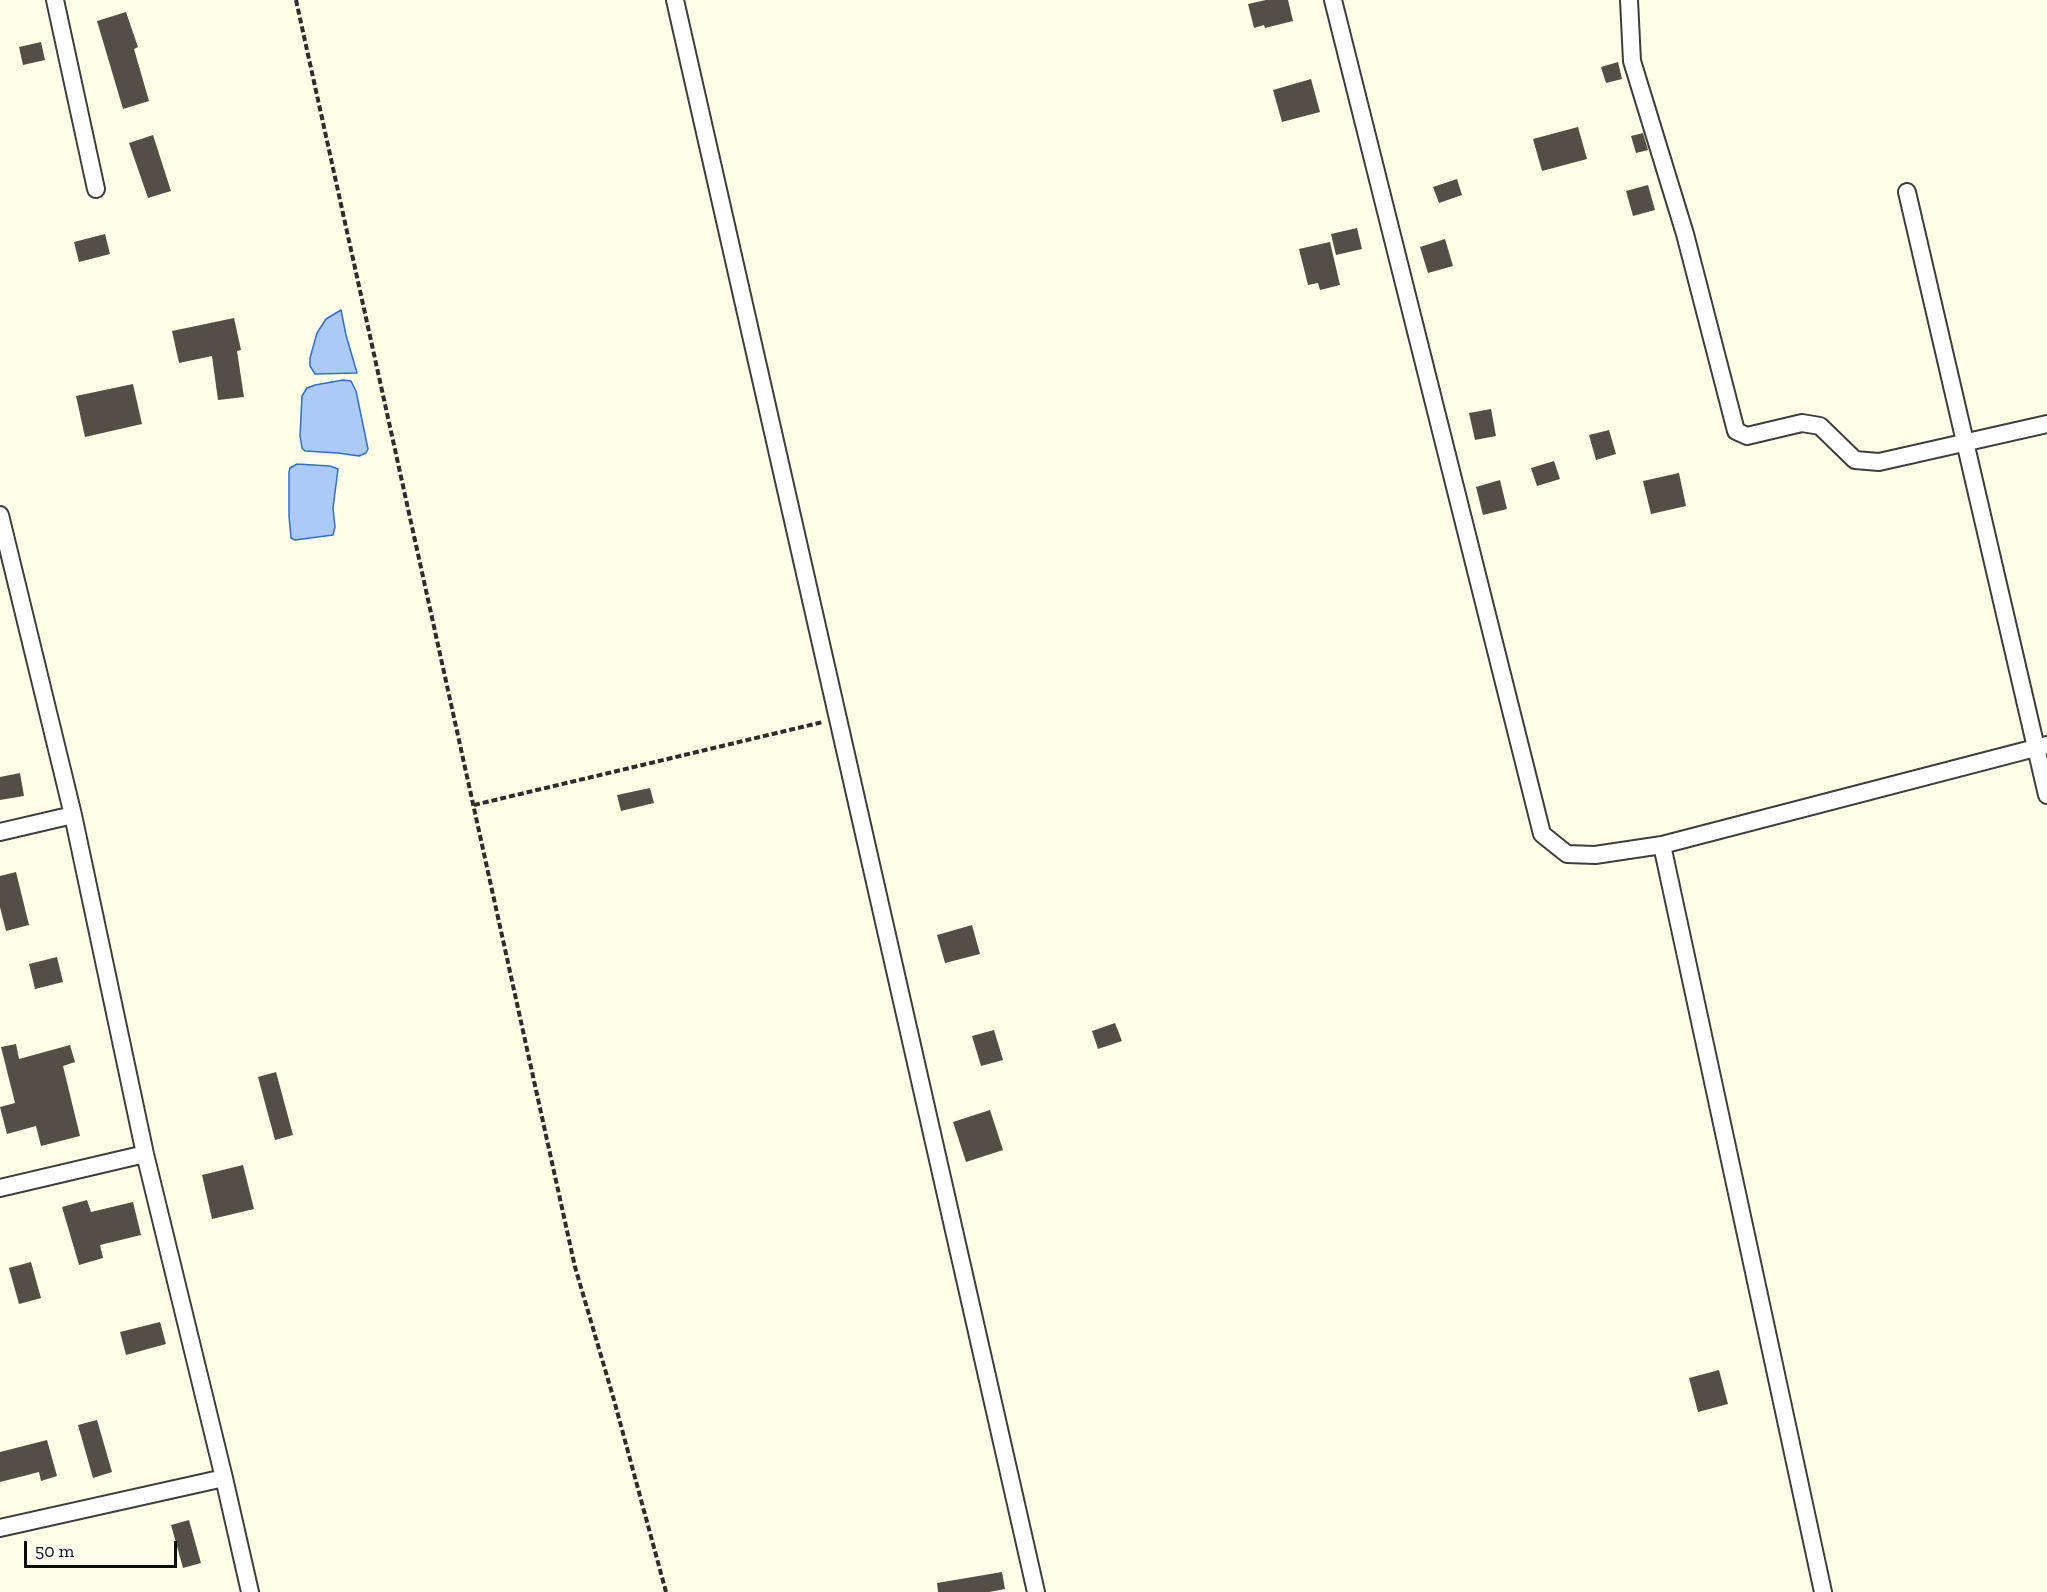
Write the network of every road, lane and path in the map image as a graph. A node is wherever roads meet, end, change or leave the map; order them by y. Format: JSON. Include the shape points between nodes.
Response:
{"nodes":[{"id":1,"x":55,"y":0,"type":"edge"},
{"id":2,"x":296,"y":0,"type":"edge"},
{"id":3,"x":675,"y":0,"type":"edge"},
{"id":4,"x":1333,"y":0,"type":"edge"},
{"id":5,"x":1629,"y":0,"type":"edge"},
{"id":6,"x":96,"y":189,"type":"dead end"},
{"id":7,"x":1907,"y":192,"type":"dead end"},
{"id":8,"x":2047,"y":424,"type":"edge"},
{"id":9,"x":1964,"y":442,"type":"junction"},
{"id":10,"x":0,"y":515,"type":"edge"},
{"id":11,"x":838,"y":719,"type":"junction"},
{"id":12,"x":2041,"y":746,"type":"edge"},
{"id":13,"x":2047,"y":795,"type":"edge"},
{"id":14,"x":474,"y":805,"type":"junction"},
{"id":15,"x":73,"y":815,"type":"junction"},
{"id":16,"x":0,"y":832,"type":"edge"},
{"id":17,"x":1662,"y":845,"type":"junction"},
{"id":18,"x":145,"y":1154,"type":"junction"},
{"id":19,"x":0,"y":1188,"type":"edge"},
{"id":20,"x":224,"y":1478,"type":"junction"},
{"id":21,"x":0,"y":1528,"type":"edge"},
{"id":22,"x":250,"y":1592,"type":"edge"},
{"id":23,"x":666,"y":1592,"type":"edge"},
{"id":24,"x":1036,"y":1592,"type":"edge"},
{"id":25,"x":1823,"y":1592,"type":"edge"}],
"edges":[{"from":1,"to":6,"type":"street"},
{"from":2,"to":14,"type":"path"},
{"from":3,"to":11,"type":"street"},
{"from":4,"to":17,"type":"street","via":[[1542,834],[1566,854],[1595,855]]},
{"from":5,"to":9,"type":"street","via":[[1632,61],[1685,234],[1736,431],[1747,436],[1802,423],[1820,426],[1855,460],[1879,462]]},
{"from":7,"to":9,"type":"street"},
{"from":8,"to":9,"type":"street"},
{"from":9,"to":12,"type":"street"},
{"from":10,"to":15,"type":"street"},
{"from":11,"to":14,"type":"path"},
{"from":11,"to":24,"type":"street"},
{"from":12,"to":13,"type":"street"},
{"from":12,"to":17,"type":"street"},
{"from":14,"to":23,"type":"path","via":[[574,1267]]},
{"from":15,"to":16,"type":"street"},
{"from":15,"to":18,"type":"street"},
{"from":17,"to":25,"type":"street"},
{"from":18,"to":19,"type":"street"},
{"from":18,"to":20,"type":"street"},
{"from":20,"to":21,"type":"street"},
{"from":20,"to":22,"type":"street"}]}
